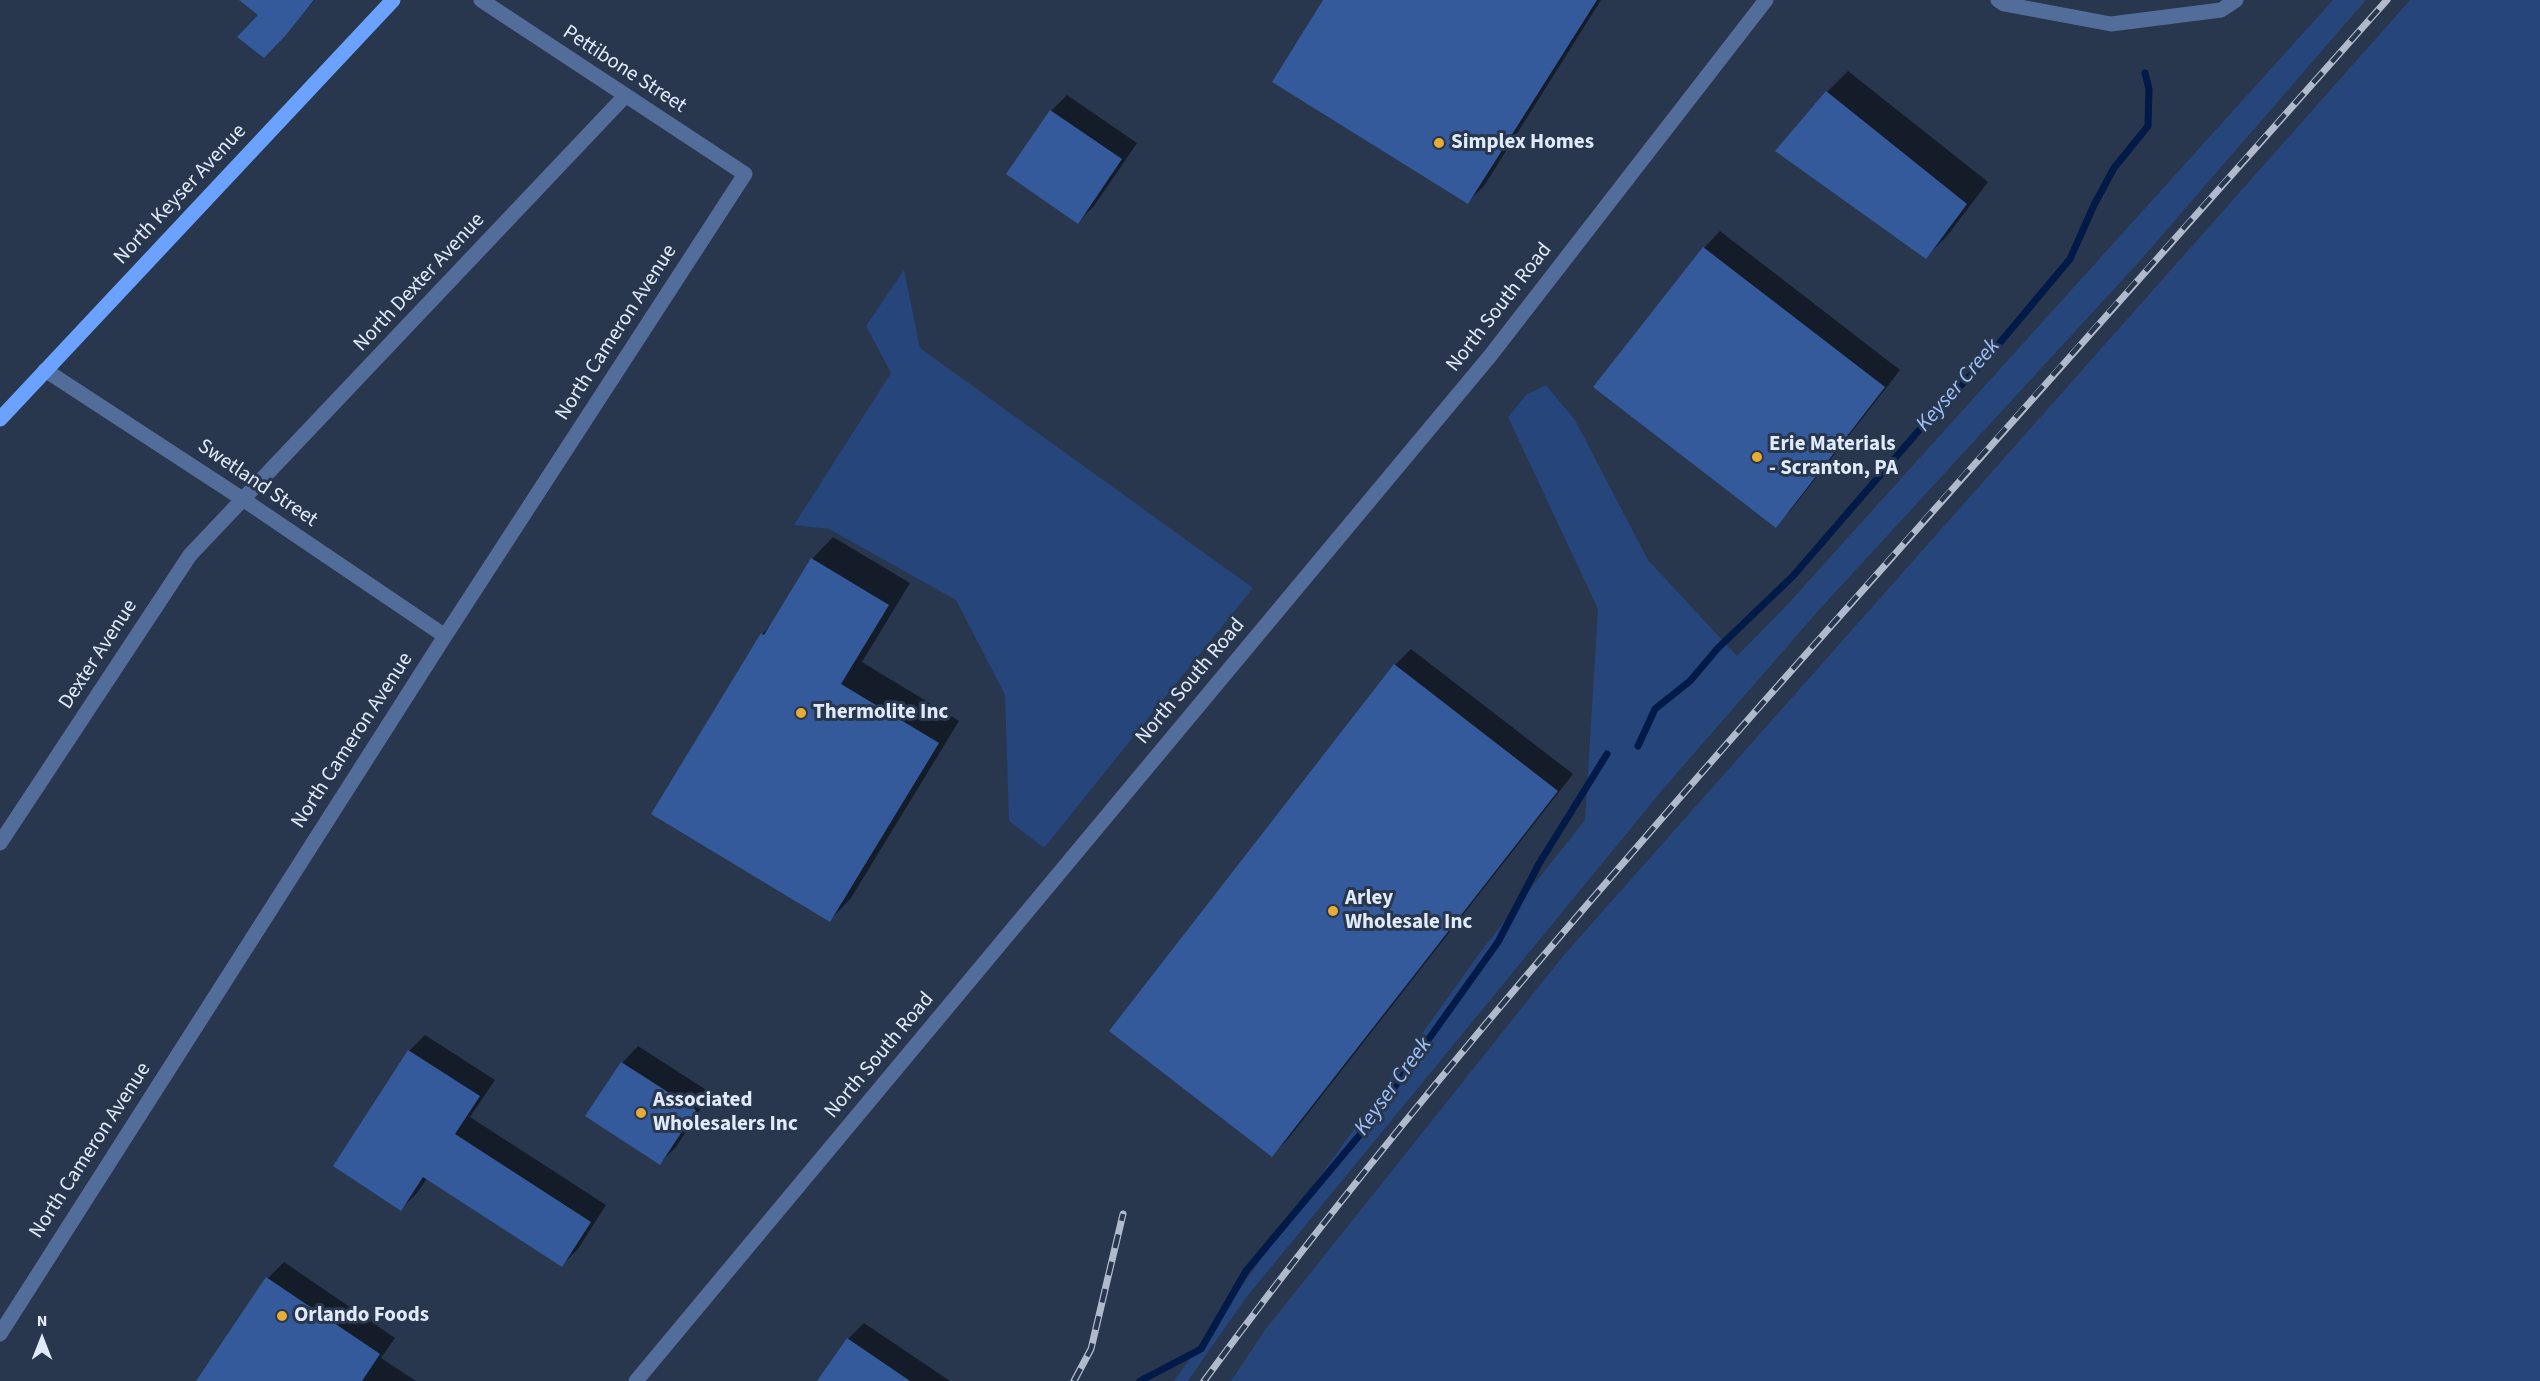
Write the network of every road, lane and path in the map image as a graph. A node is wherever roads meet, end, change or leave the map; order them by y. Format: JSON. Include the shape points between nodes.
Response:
{"nodes":[{"id":1,"x":393,"y":0,"type":"edge"},
{"id":2,"x":481,"y":0,"type":"edge"},
{"id":3,"x":1766,"y":0,"type":"edge"},
{"id":4,"x":1998,"y":0,"type":"edge"},
{"id":5,"x":2236,"y":0,"type":"edge"},
{"id":6,"x":625,"y":96,"type":"junction"},
{"id":7,"x":745,"y":174,"type":"joint"},
{"id":8,"x":45,"y":370,"type":"junction"},
{"id":9,"x":0,"y":418,"type":"edge"},
{"id":10,"x":244,"y":500,"type":"junction"},
{"id":11,"x":445,"y":636,"type":"junction"},
{"id":12,"x":0,"y":843,"type":"edge"},
{"id":13,"x":0,"y":1334,"type":"edge"},
{"id":14,"x":636,"y":1381,"type":"edge"}],
"edges":[{"from":1,"to":8,"type":"main road","name":"North Keyser Avenue"},
{"from":2,"to":6,"type":"street","name":"Pettibone Street"},
{"from":3,"to":14,"type":"street","name":"North South Road","via":[[1490,356]]},
{"from":4,"to":5,"type":"street","via":[[2111,24],[2221,10]]},
{"from":6,"to":7,"type":"street","name":"Pettibone Street"},
{"from":6,"to":10,"type":"street","name":"North Dexter Avenue"},
{"from":7,"to":11,"type":"street","name":"North Cameron Avenue"},
{"from":8,"to":9,"type":"main road","name":"North Keyser Avenue"},
{"from":8,"to":10,"type":"street","name":"Swetland Street"},
{"from":10,"to":11,"type":"street","name":"Swetland Street"},
{"from":10,"to":12,"type":"street","name":"Dexter Avenue","via":[[190,555]]},
{"from":11,"to":13,"type":"street","name":"North Cameron Avenue"}]}
